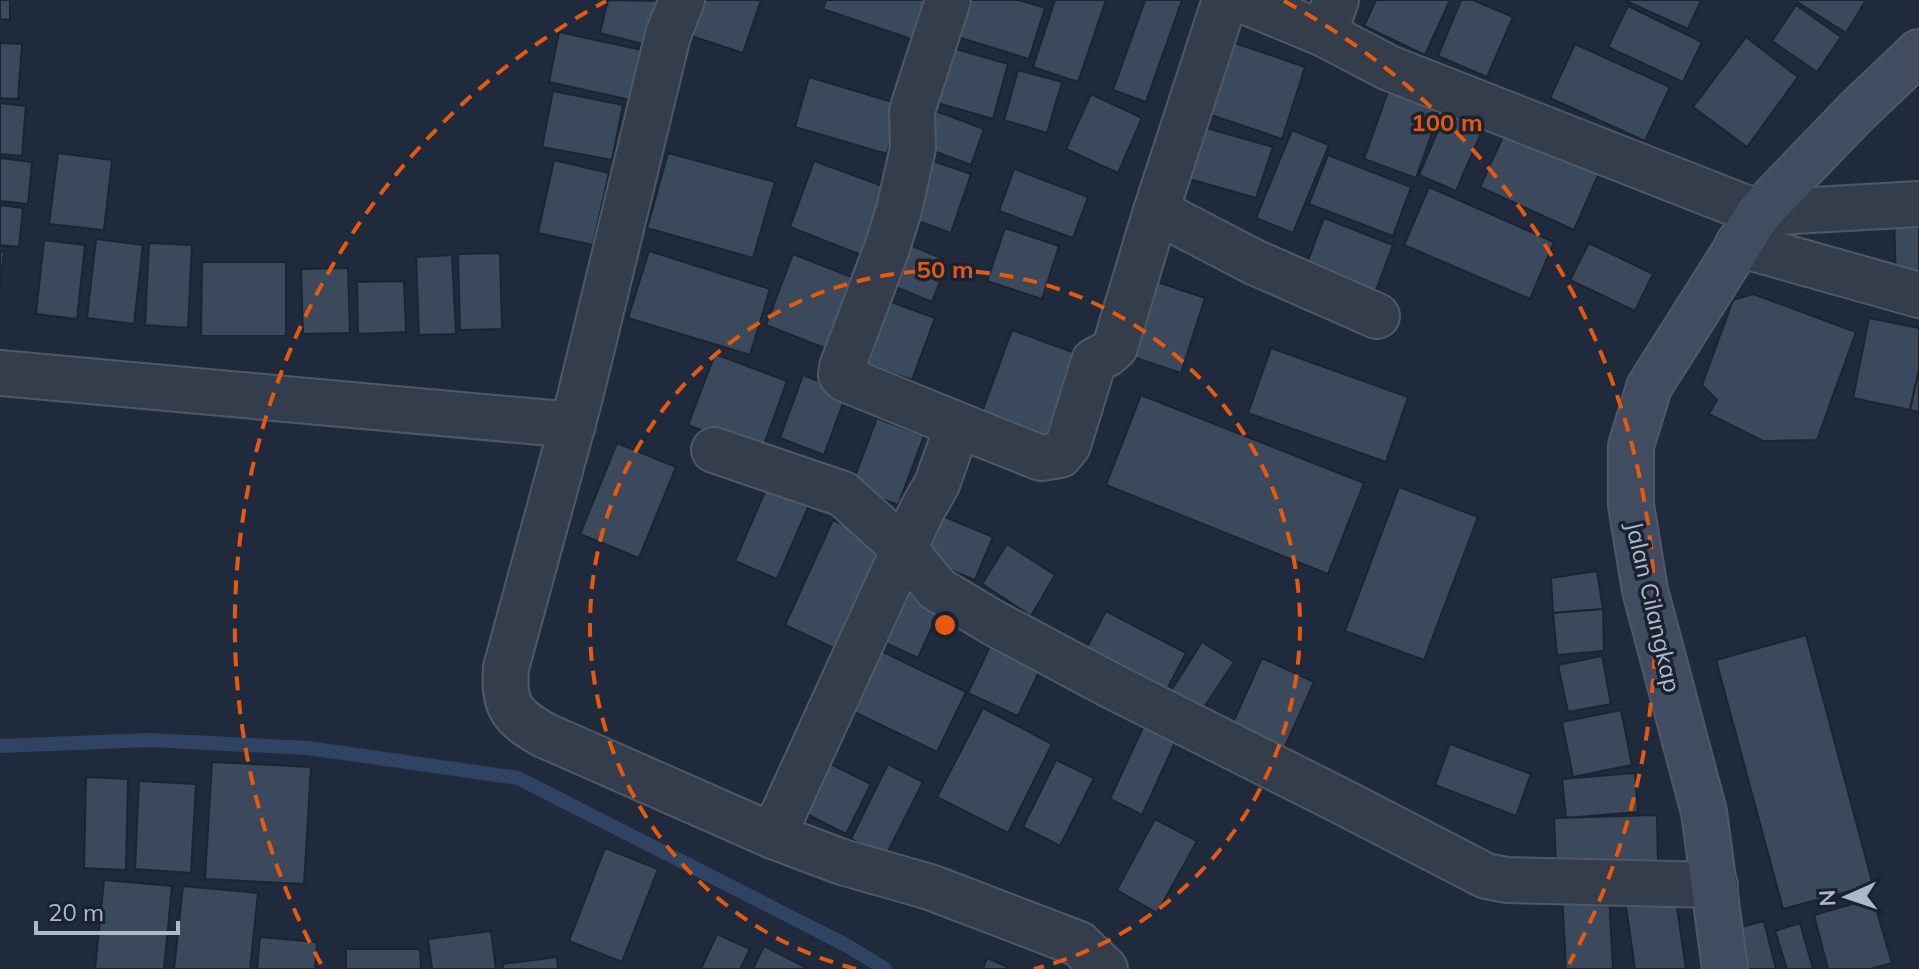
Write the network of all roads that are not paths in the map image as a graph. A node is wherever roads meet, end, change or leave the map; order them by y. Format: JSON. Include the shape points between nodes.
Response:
{"nodes":[{"id":1,"x":682,"y":0,"type":"edge"},
{"id":2,"x":948,"y":0,"type":"edge"},
{"id":3,"x":1225,"y":0,"type":"edge"},
{"id":4,"x":1242,"y":0,"type":"edge"},
{"id":5,"x":1330,"y":17,"type":"edge"},
{"id":6,"x":1919,"y":52,"type":"edge"},
{"id":7,"x":1919,"y":204,"type":"edge"},
{"id":8,"x":1156,"y":211,"type":"junction"},
{"id":9,"x":1748,"y":228,"type":"junction"},
{"id":10,"x":1919,"y":295,"type":"edge"},
{"id":11,"x":1377,"y":316,"type":"dead end"},
{"id":12,"x":0,"y":373,"type":"edge"},
{"id":13,"x":573,"y":425,"type":"junction"},
{"id":14,"x":958,"y":425,"type":"junction"},
{"id":15,"x":714,"y":450,"type":"dead end"},
{"id":16,"x":905,"y":550,"type":"junction"},
{"id":17,"x":773,"y":836,"type":"junction"},
{"id":18,"x":1715,"y":885,"type":"junction"},
{"id":19,"x":1105,"y":969,"type":"edge"},
{"id":20,"x":1725,"y":969,"type":"edge"}],
"edges":[{"from":1,"to":13,"type":"street","via":[[668,35]]},
{"from":2,"to":14,"type":"street","via":[[912,111],[913,148],[899,210],[841,375]]},
{"from":3,"to":8,"type":"street"},
{"from":4,"to":5,"type":"street"},
{"from":5,"to":9,"type":"street","via":[[1389,68]]},
{"from":6,"to":9,"type":"street","name":"Jalan Cilangkap"},
{"from":7,"to":9,"type":"street"},
{"from":8,"to":11,"type":"street","via":[[1254,262]]},
{"from":8,"to":14,"type":"street","via":[[1115,347],[1094,361],[1068,445],[1060,455],[1041,458]]},
{"from":9,"to":10,"type":"street"},
{"from":9,"to":18,"type":"street","name":"Jalan Cilangkap","via":[[1649,387],[1631,446],[1631,505],[1645,590],[1704,812]]},
{"from":12,"to":13,"type":"street"},
{"from":13,"to":17,"type":"street","via":[[506,668],[504,690],[512,711],[544,735]]},
{"from":14,"to":16,"type":"street"},
{"from":15,"to":16,"type":"street","via":[[843,494]]},
{"from":16,"to":17,"type":"street"},
{"from":16,"to":18,"type":"street","via":[[937,589],[1004,629],[1486,876]]},
{"from":17,"to":19,"type":"street","via":[[930,887],[1079,944]]},
{"from":18,"to":20,"type":"street","name":"Jalan Cilangkap"}]}
